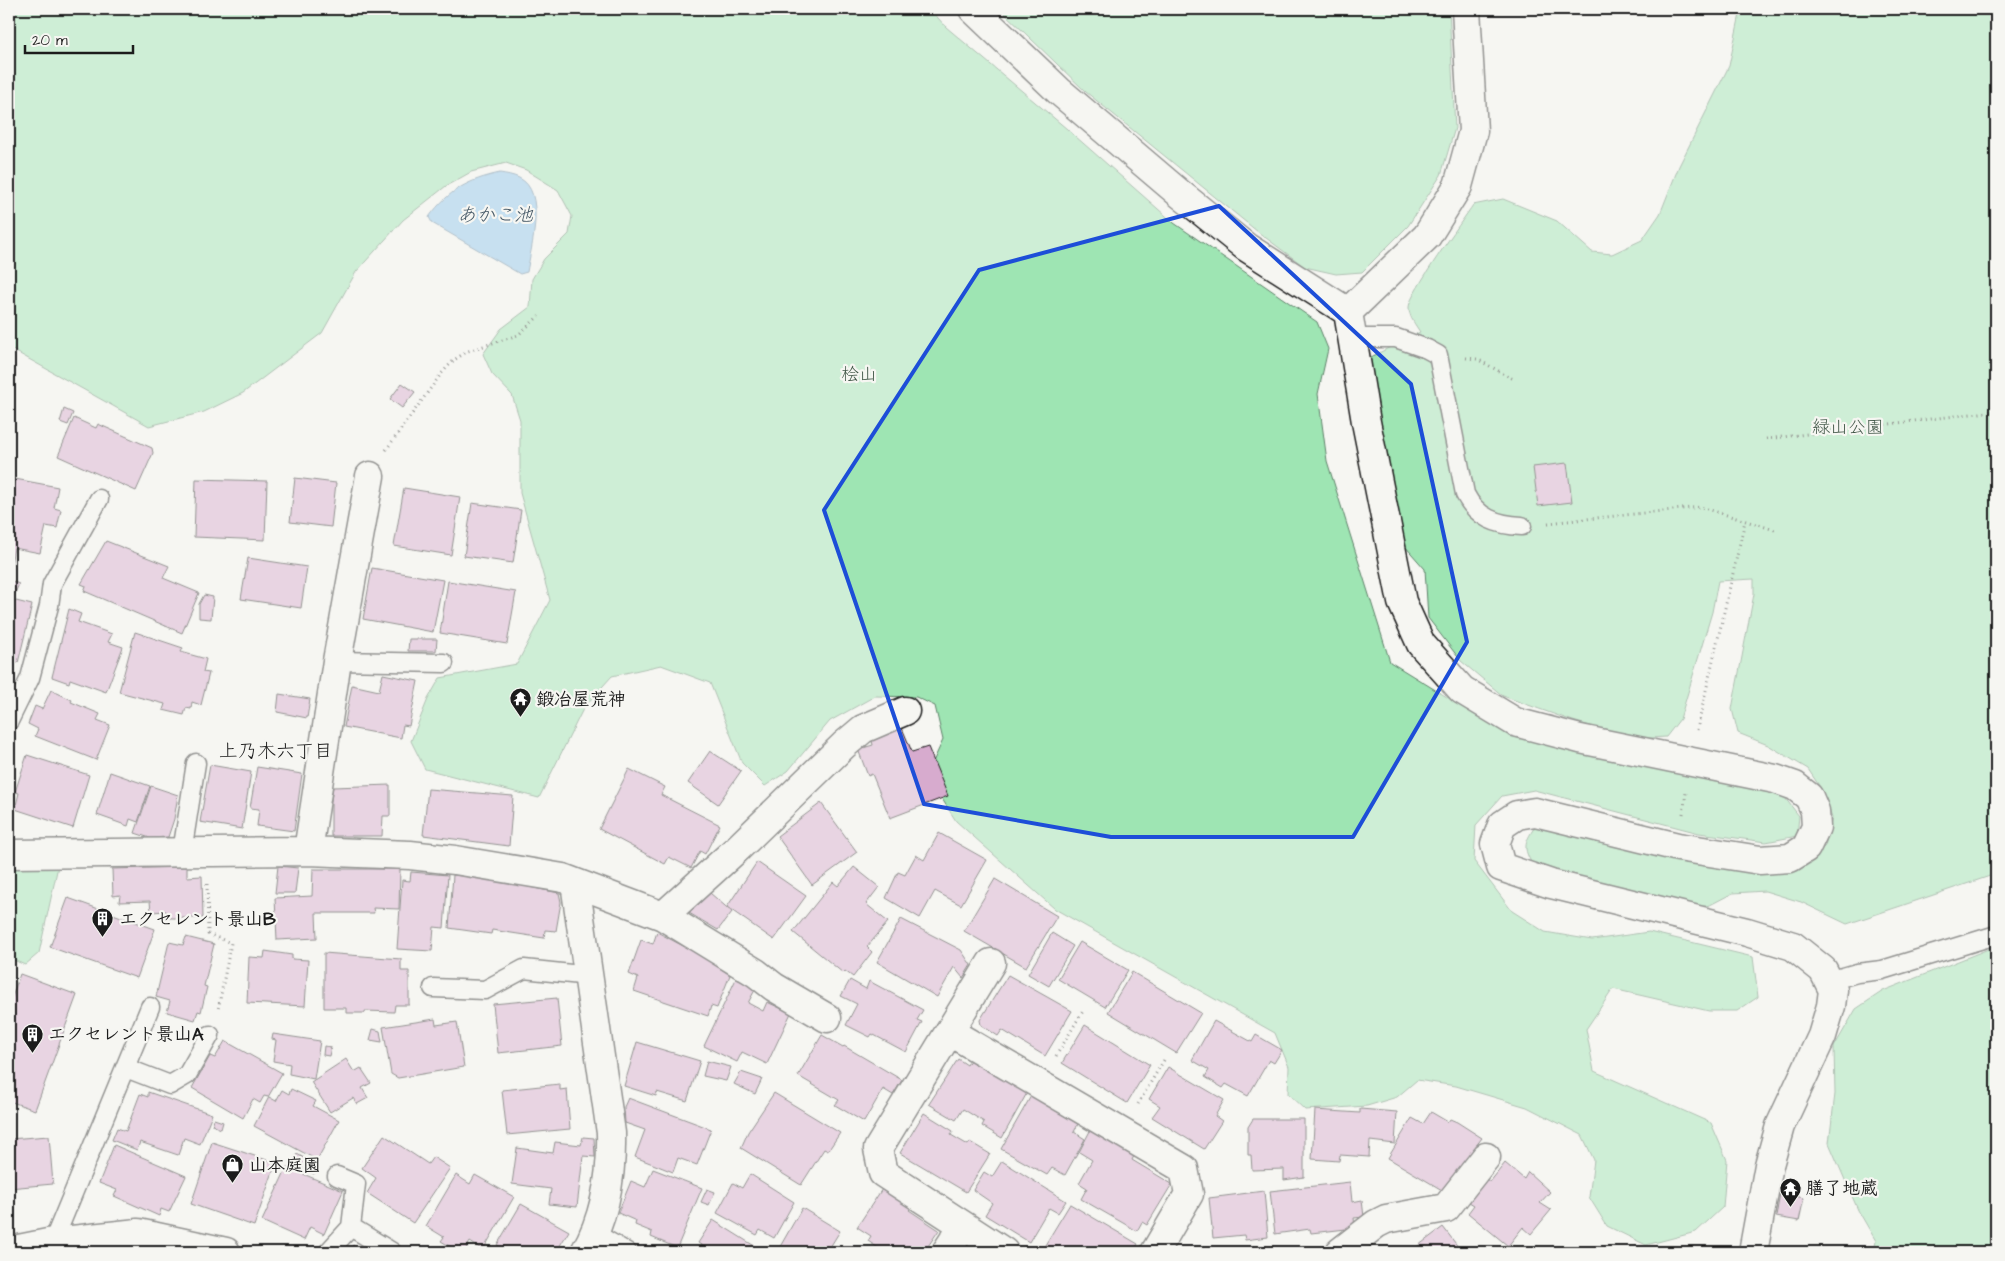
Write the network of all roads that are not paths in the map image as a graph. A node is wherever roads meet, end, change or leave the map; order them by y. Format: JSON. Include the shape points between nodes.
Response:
{"nodes":[{"id":1,"x":973,"y":9,"type":"edge"},
{"id":2,"x":1466,"y":9,"type":"edge"},
{"id":3,"x":1348,"y":312,"type":"junction"},
{"id":4,"x":1353,"y":338,"type":"junction"},
{"id":5,"x":370,"y":476,"type":"road end"},
{"id":6,"x":99,"y":499,"type":"dead end"},
{"id":7,"x":1522,"y":526,"type":"road end"},
{"id":8,"x":337,"y":662,"type":"junction"},
{"id":9,"x":444,"y":663,"type":"dead end"},
{"id":10,"x":905,"y":711,"type":"dead end"},
{"id":11,"x":9,"y":721,"type":"edge"},
{"id":12,"x":196,"y":762,"type":"dead end"},
{"id":13,"x":308,"y":851,"type":"junction"},
{"id":14,"x":194,"y":852,"type":"junction"},
{"id":15,"x":9,"y":854,"type":"edge"},
{"id":16,"x":575,"y":883,"type":"junction"},
{"id":17,"x":662,"y":916,"type":"junction"},
{"id":18,"x":1996,"y":935,"type":"edge"},
{"id":19,"x":991,"y":963,"type":"dead end"},
{"id":20,"x":590,"y":976,"type":"junction"},
{"id":21,"x":1829,"y":982,"type":"junction"},
{"id":22,"x":433,"y":988,"type":"dead end"},
{"id":23,"x":150,"y":1007,"type":"dead end"},
{"id":24,"x":827,"y":1018,"type":"dead end"},
{"id":25,"x":950,"y":1032,"type":"junction"},
{"id":26,"x":210,"y":1035,"type":"road end"},
{"id":27,"x":126,"y":1068,"type":"junction"},
{"id":28,"x":1486,"y":1158,"type":"dead end"},
{"id":29,"x":337,"y":1176,"type":"dead end"},
{"id":30,"x":963,"y":1226,"type":"junction"},
{"id":31,"x":351,"y":1227,"type":"junction"},
{"id":32,"x":53,"y":1242,"type":"junction"},
{"id":33,"x":590,"y":1243,"type":"edge"},
{"id":34,"x":9,"y":1251,"type":"edge"},
{"id":35,"x":226,"y":1252,"type":"edge"},
{"id":36,"x":328,"y":1252,"type":"edge"},
{"id":37,"x":392,"y":1252,"type":"edge"},
{"id":38,"x":627,"y":1252,"type":"edge"},
{"id":39,"x":946,"y":1252,"type":"edge"},
{"id":40,"x":1004,"y":1252,"type":"edge"},
{"id":41,"x":1155,"y":1252,"type":"edge"},
{"id":42,"x":1340,"y":1252,"type":"edge"},
{"id":43,"x":1753,"y":1252,"type":"edge"}],
"edges":[{"from":1,"to":3,"type":"street","via":[[1059,91],[1179,193],[1246,247]]},
{"from":2,"to":3,"type":"street","via":[[1473,130],[1458,186],[1427,236]]},
{"from":3,"to":4,"type":"street"},
{"from":4,"to":7,"type":"lane","via":[[1396,338],[1438,355],[1465,494],[1471,506],[1481,514],[1504,525]]},
{"from":4,"to":21,"type":"street","via":[[1366,422],[1402,602],[1421,644],[1462,690],[1515,722],[1580,739],[1775,779],[1795,786],[1809,797],[1815,811],[1816,827],[1806,848],[1790,858],[1760,860],[1678,848],[1535,812],[1517,815],[1502,825],[1495,844],[1501,867],[1551,884],[1793,946],[1823,970]]},
{"from":5,"to":8,"type":"street"},
{"from":6,"to":11,"type":"lane","via":[[52,584],[30,678]]},
{"from":8,"to":9,"type":"lane"},
{"from":8,"to":13,"type":"street"},
{"from":10,"to":17,"type":"street","via":[[863,729],[844,745]]},
{"from":12,"to":14,"type":"lane"},
{"from":13,"to":14,"type":"street"},
{"from":13,"to":16,"type":"street","via":[[455,860],[554,876]]},
{"from":14,"to":15,"type":"street"},
{"from":16,"to":17,"type":"street"},
{"from":16,"to":20,"type":"street"},
{"from":17,"to":24,"type":"street"},
{"from":18,"to":21,"type":"lane","via":[[1882,970],[1856,973]]},
{"from":19,"to":25,"type":"street"},
{"from":20,"to":22,"type":"lane","via":[[524,969],[484,990]]},
{"from":20,"to":33,"type":"street","via":[[612,1156],[608,1188]]},
{"from":21,"to":43,"type":"street","via":[[1833,990],[1831,1006],[1822,1036],[1780,1126],[1769,1165]]},
{"from":23,"to":27,"type":"lane"},
{"from":25,"to":30,"type":"street","via":[[878,1149],[883,1173]]},
{"from":25,"to":41,"type":"street","via":[[1184,1168],[1190,1194]]},
{"from":26,"to":27,"type":"lane","via":[[187,1075],[170,1085]]},
{"from":27,"to":32,"type":"lane"},
{"from":28,"to":42,"type":"street","via":[[1446,1208],[1386,1219]]},
{"from":29,"to":31,"type":"lane","via":[[356,1184]]},
{"from":30,"to":39,"type":"street"},
{"from":30,"to":40,"type":"street"},
{"from":31,"to":36,"type":"lane"},
{"from":31,"to":37,"type":"lane"},
{"from":32,"to":34,"type":"street"},
{"from":32,"to":35,"type":"street","via":[[138,1233]]},
{"from":33,"to":38,"type":"lane"}]}
